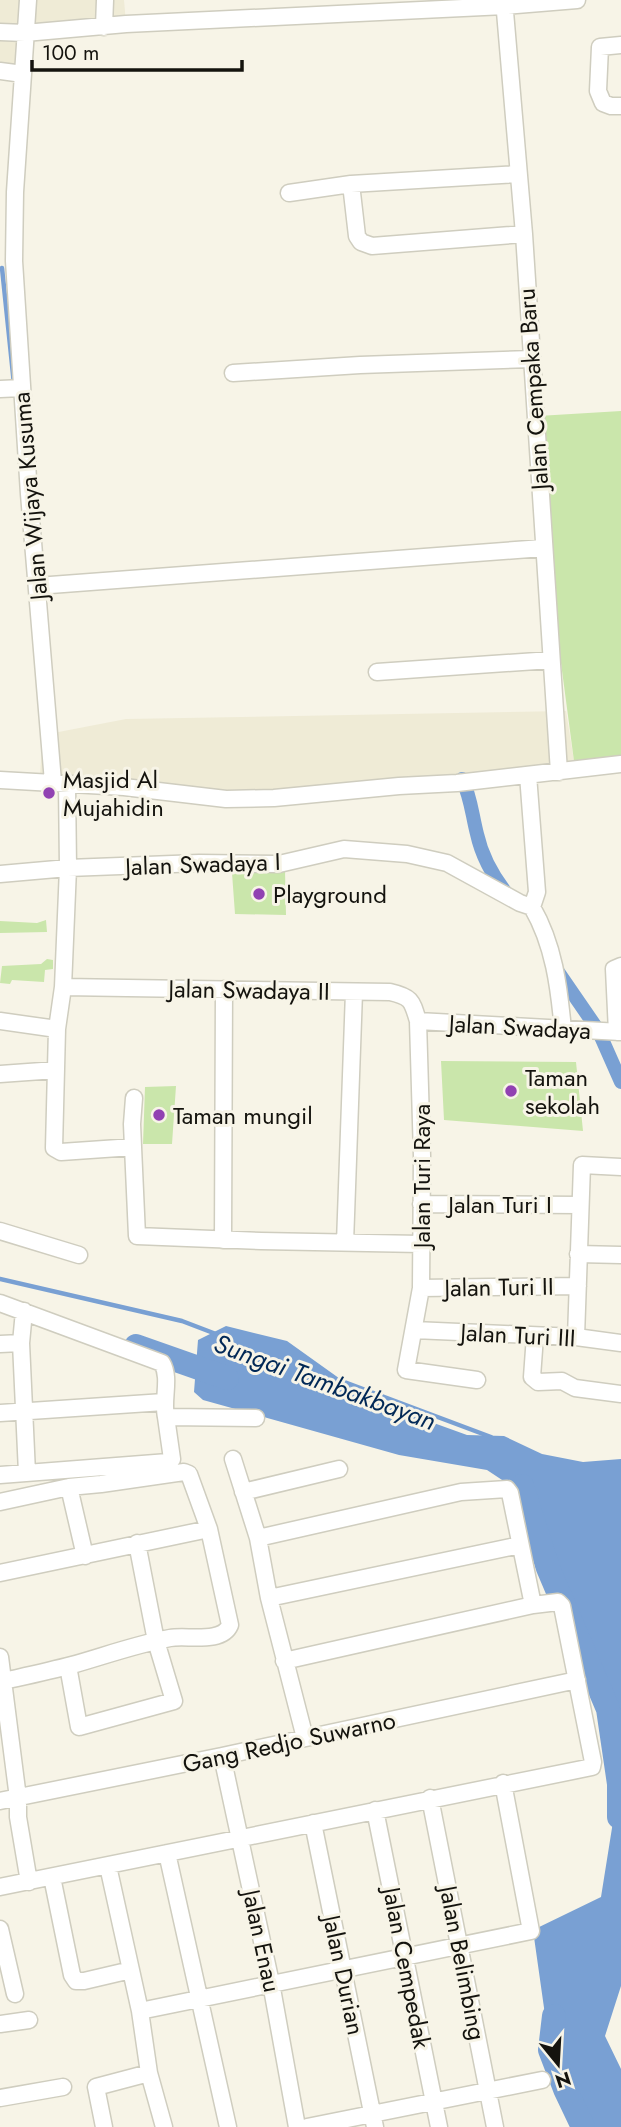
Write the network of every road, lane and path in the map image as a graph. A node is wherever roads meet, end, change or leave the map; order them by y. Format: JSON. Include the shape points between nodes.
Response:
{"nodes":[{"id":1,"x":28,"y":0,"type":"edge"},
{"id":2,"x":105,"y":0,"type":"edge"},
{"id":3,"x":577,"y":0,"type":"edge"},
{"id":4,"x":504,"y":3,"type":"edge"},
{"id":5,"x":327,"y":7,"type":"edge"},
{"id":6,"x":104,"y":27,"type":"junction"},
{"id":7,"x":0,"y":32,"type":"edge"},
{"id":8,"x":25,"y":33,"type":"junction"},
{"id":9,"x":621,"y":45,"type":"edge"},
{"id":10,"x":0,"y":71,"type":"edge"},
{"id":11,"x":23,"y":74,"type":"junction"},
{"id":12,"x":621,"y":106,"type":"edge"},
{"id":13,"x":517,"y":174,"type":"junction"},
{"id":14,"x":351,"y":184,"type":"junction"},
{"id":15,"x":289,"y":193,"type":"dead end"},
{"id":16,"x":7,"y":194,"type":"edge"},
{"id":17,"x":523,"y":233,"type":"junction"},
{"id":18,"x":531,"y":359,"type":"junction"},
{"id":19,"x":233,"y":373,"type":"dead end"},
{"id":20,"x":22,"y":388,"type":"junction"},
{"id":21,"x":0,"y":389,"type":"edge"},
{"id":22,"x":543,"y":548,"type":"junction"},
{"id":23,"x":37,"y":586,"type":"junction"},
{"id":24,"x":551,"y":660,"type":"junction"},
{"id":25,"x":377,"y":672,"type":"dead end"},
{"id":26,"x":621,"y":764,"type":"edge"},
{"id":27,"x":559,"y":772,"type":"junction"},
{"id":28,"x":528,"y":775,"type":"junction"},
{"id":29,"x":0,"y":780,"type":"edge"},
{"id":30,"x":60,"y":783,"type":"junction"},
{"id":31,"x":68,"y":868,"type":"junction"},
{"id":32,"x":0,"y":874,"type":"edge"},
{"id":33,"x":532,"y":907,"type":"junction"},
{"id":34,"x":621,"y":966,"type":"edge"},
{"id":35,"x":63,"y":987,"type":"junction"},
{"id":36,"x":224,"y":989,"type":"junction"},
{"id":37,"x":354,"y":992,"type":"junction"},
{"id":38,"x":0,"y":1021,"type":"edge"},
{"id":39,"x":418,"y":1021,"type":"junction"},
{"id":40,"x":57,"y":1028,"type":"junction"},
{"id":41,"x":563,"y":1030,"type":"junction"},
{"id":42,"x":617,"y":1032,"type":"edge"},
{"id":43,"x":56,"y":1070,"type":"junction"},
{"id":44,"x":0,"y":1074,"type":"edge"},
{"id":45,"x":134,"y":1098,"type":"dead end"},
{"id":46,"x":133,"y":1147,"type":"junction"},
{"id":47,"x":621,"y":1167,"type":"edge"},
{"id":48,"x":421,"y":1204,"type":"junction"},
{"id":49,"x":580,"y":1205,"type":"junction"},
{"id":50,"x":0,"y":1231,"type":"edge"},
{"id":51,"x":223,"y":1240,"type":"junction"},
{"id":52,"x":345,"y":1243,"type":"junction"},
{"id":53,"x":421,"y":1244,"type":"junction"},
{"id":54,"x":578,"y":1254,"type":"junction"},
{"id":55,"x":79,"y":1255,"type":"dead end"},
{"id":56,"x":621,"y":1255,"type":"edge"},
{"id":57,"x":578,"y":1286,"type":"junction"},
{"id":58,"x":421,"y":1288,"type":"junction"},
{"id":59,"x":0,"y":1303,"type":"edge"},
{"id":60,"x":24,"y":1311,"type":"junction"},
{"id":61,"x":414,"y":1330,"type":"junction"},
{"id":62,"x":535,"y":1336,"type":"junction"},
{"id":63,"x":576,"y":1337,"type":"junction"},
{"id":64,"x":21,"y":1343,"type":"junction"},
{"id":65,"x":621,"y":1343,"type":"edge"},
{"id":66,"x":0,"y":1344,"type":"edge"},
{"id":67,"x":477,"y":1380,"type":"dead end"},
{"id":68,"x":621,"y":1394,"type":"edge"},
{"id":69,"x":165,"y":1409,"type":"junction"},
{"id":70,"x":26,"y":1412,"type":"junction"},
{"id":71,"x":0,"y":1413,"type":"edge"},
{"id":72,"x":256,"y":1418,"type":"dead end"},
{"id":73,"x":233,"y":1459,"type":"dead end"},
{"id":74,"x":339,"y":1469,"type":"dead end"},
{"id":75,"x":27,"y":1473,"type":"junction"},
{"id":76,"x":0,"y":1475,"type":"edge"},
{"id":77,"x":69,"y":1487,"type":"junction"},
{"id":78,"x":243,"y":1492,"type":"junction"},
{"id":79,"x":0,"y":1502,"type":"edge"},
{"id":80,"x":208,"y":1529,"type":"junction"},
{"id":81,"x":258,"y":1538,"type":"junction"},
{"id":82,"x":138,"y":1543,"type":"junction"},
{"id":83,"x":520,"y":1545,"type":"junction"},
{"id":84,"x":85,"y":1556,"type":"junction"},
{"id":85,"x":0,"y":1573,"type":"edge"},
{"id":86,"x":269,"y":1598,"type":"junction"},
{"id":87,"x":533,"y":1605,"type":"junction"},
{"id":88,"x":156,"y":1641,"type":"junction"},
{"id":89,"x":0,"y":1657,"type":"edge"},
{"id":90,"x":285,"y":1661,"type":"junction"},
{"id":91,"x":68,"y":1666,"type":"junction"},
{"id":92,"x":577,"y":1679,"type":"junction"},
{"id":93,"x":4,"y":1681,"type":"junction"},
{"id":94,"x":304,"y":1738,"type":"junction"},
{"id":95,"x":222,"y":1756,"type":"junction"},
{"id":96,"x":503,"y":1783,"type":"junction"},
{"id":97,"x":18,"y":1798,"type":"junction"},
{"id":98,"x":430,"y":1798,"type":"junction"},
{"id":99,"x":0,"y":1801,"type":"edge"},
{"id":100,"x":375,"y":1810,"type":"junction"},
{"id":101,"x":313,"y":1823,"type":"junction"},
{"id":102,"x":240,"y":1838,"type":"junction"},
{"id":103,"x":167,"y":1853,"type":"junction"},
{"id":104,"x":108,"y":1866,"type":"junction"},
{"id":105,"x":52,"y":1877,"type":"junction"},
{"id":106,"x":29,"y":1882,"type":"junction"},
{"id":107,"x":0,"y":1887,"type":"edge"},
{"id":108,"x":0,"y":1929,"type":"edge"},
{"id":109,"x":461,"y":1945,"type":"junction"},
{"id":110,"x":3,"y":1956,"type":"edge"},
{"id":111,"x":404,"y":1956,"type":"junction"},
{"id":112,"x":342,"y":1968,"type":"junction"},
{"id":113,"x":131,"y":1970,"type":"junction"},
{"id":114,"x":271,"y":1983,"type":"junction"},
{"id":115,"x":15,"y":1994,"type":"dead end"},
{"id":116,"x":199,"y":1998,"type":"junction"},
{"id":117,"x":140,"y":2011,"type":"junction"},
{"id":118,"x":29,"y":2020,"type":"dead end"},
{"id":119,"x":0,"y":2024,"type":"edge"},
{"id":120,"x":149,"y":2073,"type":"junction"},
{"id":121,"x":542,"y":2080,"type":"dead end"},
{"id":122,"x":63,"y":2087,"type":"dead end"},
{"id":123,"x":488,"y":2091,"type":"junction"},
{"id":124,"x":0,"y":2098,"type":"edge"},
{"id":125,"x":434,"y":2102,"type":"junction"},
{"id":126,"x":374,"y":2121,"type":"edge"},
{"id":127,"x":104,"y":2127,"type":"edge"},
{"id":128,"x":164,"y":2127,"type":"edge"},
{"id":129,"x":228,"y":2127,"type":"edge"},
{"id":130,"x":297,"y":2127,"type":"edge"},
{"id":131,"x":307,"y":2127,"type":"edge"},
{"id":132,"x":439,"y":2127,"type":"edge"},
{"id":133,"x":495,"y":2127,"type":"edge"}],
"edges":[{"from":1,"to":8,"type":"street","name":"Jalan Wijaya Kusuma"},
{"from":2,"to":6,"type":"street"},
{"from":3,"to":4,"type":"street"},
{"from":4,"to":5,"type":"street"},
{"from":4,"to":13,"type":"street","name":"Jalan Cempaka Baru"},
{"from":5,"to":6,"type":"street"},
{"from":6,"to":8,"type":"street"},
{"from":7,"to":8,"type":"street"},
{"from":8,"to":11,"type":"street","name":"Jalan Wijaya Kusuma"},
{"from":9,"to":12,"type":"street","via":[[600,47],[598,91],[603,103]]},
{"from":10,"to":11,"type":"street"},
{"from":11,"to":16,"type":"street","name":"Jalan Wijaya Kusuma"},
{"from":13,"to":14,"type":"street"},
{"from":13,"to":17,"type":"street","name":"Jalan Cempaka Baru"},
{"from":14,"to":15,"type":"street"},
{"from":14,"to":17,"type":"street","via":[[357,236],[372,246]]},
{"from":16,"to":20,"type":"street","name":"Jalan Wijaya Kusuma"},
{"from":17,"to":18,"type":"street","name":"Jalan Cempaka Baru"},
{"from":18,"to":19,"type":"street"},
{"from":18,"to":22,"type":"street","name":"Jalan Cempaka Baru"},
{"from":20,"to":21,"type":"street"},
{"from":20,"to":23,"type":"street","name":"Jalan Wijaya Kusuma"},
{"from":22,"to":23,"type":"street"},
{"from":22,"to":24,"type":"street","name":"Jalan Cempaka Baru"},
{"from":23,"to":30,"type":"street","name":"Jalan Wijaya Kusuma"},
{"from":24,"to":25,"type":"street"},
{"from":24,"to":27,"type":"street","name":"Jalan Cempaka Baru"},
{"from":26,"to":27,"type":"street"},
{"from":27,"to":28,"type":"street"},
{"from":28,"to":30,"type":"street","via":[[226,799]]},
{"from":28,"to":33,"type":"street","via":[[537,892]]},
{"from":29,"to":30,"type":"street"},
{"from":30,"to":31,"type":"street","name":"Jalan Wijaya Kusuma"},
{"from":31,"to":32,"type":"street","name":"Jalan Swadaya I"},
{"from":31,"to":33,"type":"street","name":"Jalan Swadaya I","via":[[279,864],[344,849],[407,854],[447,863]]},
{"from":31,"to":35,"type":"street","name":"Jalan Wijaya Kusuma"},
{"from":33,"to":41,"type":"street","via":[[542,924],[559,981]]},
{"from":34,"to":42,"type":"street","via":[[614,969]]},
{"from":35,"to":36,"type":"street","name":"Jalan Swadaya II"},
{"from":35,"to":40,"type":"street","name":"Jalan Wijaya Kusuma"},
{"from":36,"to":37,"type":"street","name":"Jalan Swadaya II"},
{"from":36,"to":51,"type":"street"},
{"from":37,"to":39,"type":"street","name":"Jalan Swadaya II","via":[[405,995],[413,1002]]},
{"from":37,"to":52,"type":"street"},
{"from":38,"to":40,"type":"street"},
{"from":39,"to":41,"type":"street","name":"Jalan Swadaya"},
{"from":39,"to":48,"type":"street","name":"Jalan Turi Raya"},
{"from":40,"to":43,"type":"street","name":"Jalan Wijaya Kusuma"},
{"from":41,"to":42,"type":"street","name":"Jalan Swadaya"},
{"from":43,"to":44,"type":"street"},
{"from":43,"to":46,"type":"street","name":"Jalan Wijaya Kusuma","via":[[54,1148],[61,1152]]},
{"from":45,"to":46,"type":"street"},
{"from":46,"to":51,"type":"street","via":[[137,1236]]},
{"from":47,"to":49,"type":"street","via":[[582,1165]]},
{"from":48,"to":49,"type":"street","name":"Jalan Turi I"},
{"from":48,"to":53,"type":"street","name":"Jalan Turi Raya"},
{"from":49,"to":54,"type":"street"},
{"from":50,"to":55,"type":"street"},
{"from":51,"to":52,"type":"street"},
{"from":52,"to":53,"type":"street"},
{"from":53,"to":58,"type":"street","name":"Jalan Turi Raya"},
{"from":54,"to":56,"type":"street"},
{"from":54,"to":57,"type":"street"},
{"from":57,"to":58,"type":"street","name":"Jalan Turi II"},
{"from":57,"to":63,"type":"street"},
{"from":58,"to":61,"type":"street","name":"Jalan Turi Raya"},
{"from":59,"to":60,"type":"street"},
{"from":60,"to":64,"type":"street"},
{"from":60,"to":69,"type":"street","via":[[162,1363]]},
{"from":61,"to":62,"type":"street","name":"Jalan Turi III"},
{"from":61,"to":67,"type":"street","name":"Jalan Turi Raya","via":[[406,1370]]},
{"from":62,"to":63,"type":"street","name":"Jalan Turi III"},
{"from":62,"to":68,"type":"street","via":[[532,1377],[538,1382],[562,1381],[575,1388]]},
{"from":63,"to":65,"type":"street","name":"Jalan Turi III"},
{"from":64,"to":66,"type":"street"},
{"from":64,"to":70,"type":"street"},
{"from":69,"to":70,"type":"street"},
{"from":69,"to":72,"type":"street"},
{"from":69,"to":75,"type":"street","via":[[171,1461]]},
{"from":70,"to":71,"type":"street"},
{"from":70,"to":75,"type":"street"},
{"from":73,"to":78,"type":"street"},
{"from":74,"to":78,"type":"street"},
{"from":75,"to":76,"type":"street"},
{"from":77,"to":79,"type":"street"},
{"from":77,"to":80,"type":"street","via":[[184,1472],[193,1479]]},
{"from":77,"to":84,"type":"street"},
{"from":78,"to":81,"type":"street"},
{"from":80,"to":82,"type":"street"},
{"from":80,"to":88,"type":"street","via":[[230,1625],[218,1636]]},
{"from":81,"to":83,"type":"street","via":[[461,1492],[504,1488],[510,1493]]},
{"from":81,"to":86,"type":"street"},
{"from":82,"to":84,"type":"street"},
{"from":82,"to":88,"type":"street"},
{"from":83,"to":86,"type":"street"},
{"from":83,"to":87,"type":"street"},
{"from":84,"to":85,"type":"street"},
{"from":86,"to":90,"type":"street"},
{"from":87,"to":90,"type":"street"},
{"from":87,"to":92,"type":"street","via":[[560,1603]]},
{"from":88,"to":91,"type":"street"},
{"from":88,"to":91,"type":"street","via":[[173,1702],[79,1727]]},
{"from":89,"to":93,"type":"street"},
{"from":90,"to":94,"type":"street"},
{"from":91,"to":93,"type":"street"},
{"from":92,"to":94,"type":"street","name":"Gang Redjo Suwarno"},
{"from":92,"to":96,"type":"street","via":[[592,1767]]},
{"from":93,"to":97,"type":"street"},
{"from":94,"to":95,"type":"street","name":"Gang Redjo Suwarno"},
{"from":95,"to":97,"type":"street","name":"Gang Redjo Suwarno"},
{"from":95,"to":102,"type":"street","name":"Jalan Enau"},
{"from":96,"to":98,"type":"street"},
{"from":96,"to":109,"type":"street","via":[[532,1929]]},
{"from":97,"to":99,"type":"street","name":"Gang Redjo Suwarno"},
{"from":97,"to":106,"type":"street"},
{"from":98,"to":100,"type":"street"},
{"from":98,"to":109,"type":"street","name":"Jalan Belimbing"},
{"from":100,"to":101,"type":"street"},
{"from":100,"to":111,"type":"street","name":"Jalan Cempedak"},
{"from":101,"to":102,"type":"street"},
{"from":101,"to":112,"type":"street","name":"Jalan Durian"},
{"from":102,"to":103,"type":"street"},
{"from":102,"to":114,"type":"street","name":"Jalan Enau"},
{"from":103,"to":104,"type":"street"},
{"from":103,"to":116,"type":"street"},
{"from":104,"to":105,"type":"street"},
{"from":104,"to":113,"type":"street"},
{"from":105,"to":106,"type":"street"},
{"from":105,"to":113,"type":"street","via":[[76,1981]]},
{"from":106,"to":107,"type":"street"},
{"from":108,"to":110,"type":"street"},
{"from":109,"to":111,"type":"street"},
{"from":109,"to":123,"type":"street","name":"Jalan Belimbing"},
{"from":110,"to":115,"type":"street"},
{"from":111,"to":112,"type":"street"},
{"from":111,"to":125,"type":"street","name":"Jalan Cempedak"},
{"from":112,"to":114,"type":"street"},
{"from":112,"to":126,"type":"street","name":"Jalan Durian"},
{"from":113,"to":117,"type":"street"},
{"from":114,"to":116,"type":"street"},
{"from":114,"to":130,"type":"street","name":"Jalan Enau"},
{"from":116,"to":117,"type":"street"},
{"from":116,"to":129,"type":"street"},
{"from":117,"to":120,"type":"street"},
{"from":118,"to":119,"type":"street"},
{"from":120,"to":127,"type":"street","via":[[96,2087]]},
{"from":120,"to":128,"type":"street"},
{"from":121,"to":123,"type":"street"},
{"from":122,"to":124,"type":"street"},
{"from":123,"to":125,"type":"street"},
{"from":123,"to":133,"type":"street","name":"Jalan Belimbing"},
{"from":125,"to":126,"type":"street"},
{"from":125,"to":132,"type":"street","name":"Jalan Cempedak"},
{"from":126,"to":131,"type":"street"}]}
